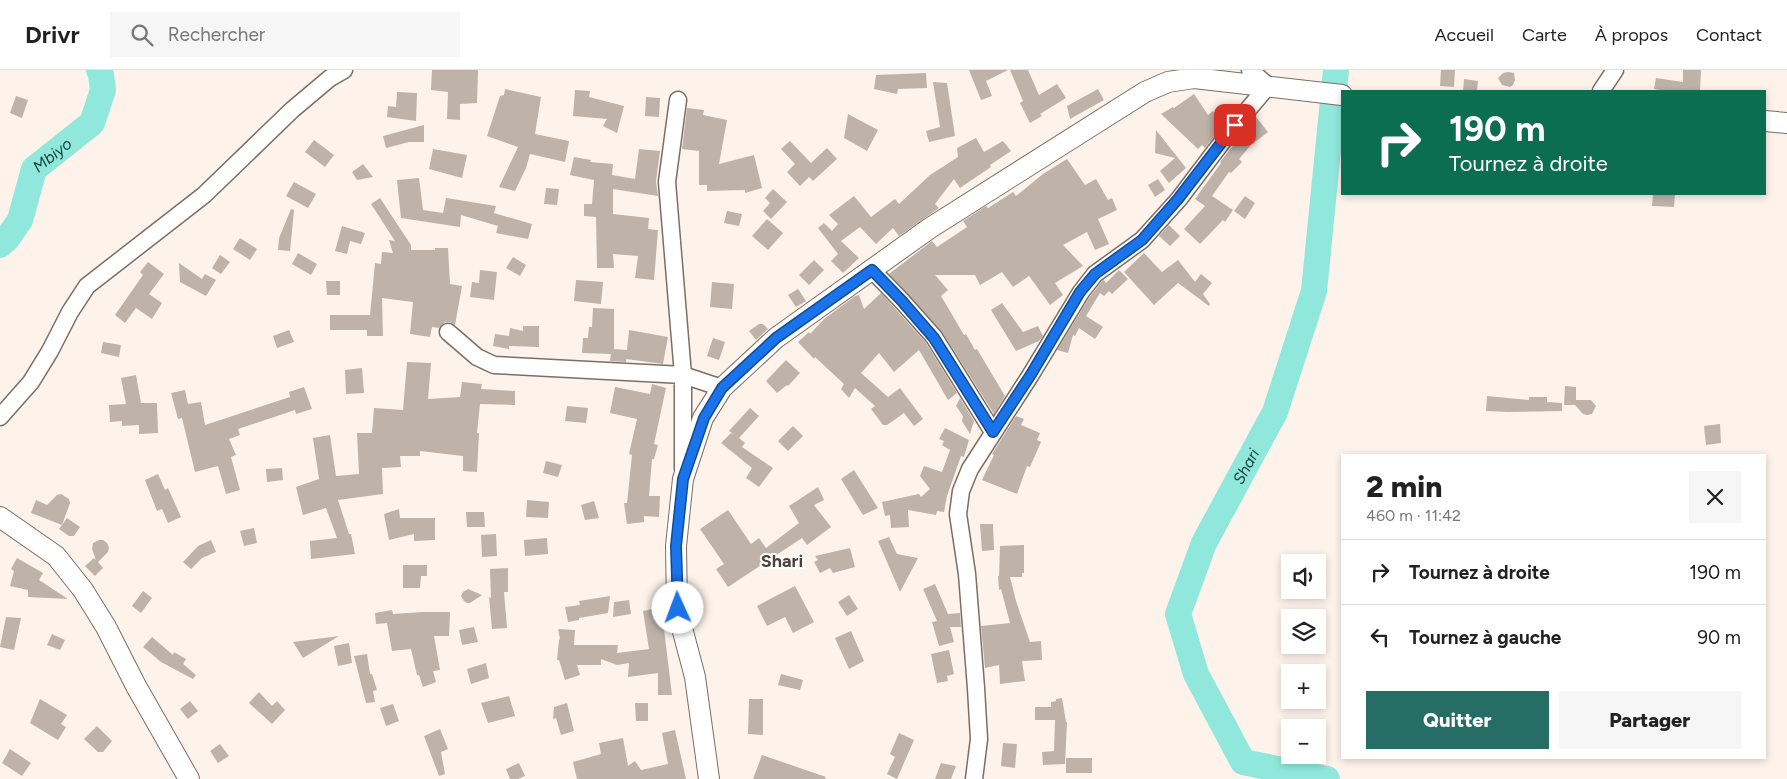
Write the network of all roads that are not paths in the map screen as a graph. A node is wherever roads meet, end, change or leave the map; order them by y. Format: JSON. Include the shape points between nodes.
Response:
{"nodes":[{"id":1,"x":344,"y":70,"type":"edge"},
{"id":2,"x":1250,"y":70,"type":"edge"},
{"id":3,"x":1615,"y":70,"type":"edge"},
{"id":4,"x":1268,"y":86,"type":"junction"},
{"id":5,"x":1602,"y":90,"type":"edge"},
{"id":6,"x":1341,"y":96,"type":"edge"},
{"id":7,"x":678,"y":100,"type":"dead end"},
{"id":8,"x":1766,"y":121,"type":"edge"},
{"id":9,"x":1787,"y":123,"type":"edge"},
{"id":10,"x":872,"y":270,"type":"junction"},
{"id":11,"x":448,"y":332,"type":"dead end"},
{"id":12,"x":683,"y":375,"type":"junction"},
{"id":13,"x":722,"y":388,"type":"junction"},
{"id":14,"x":0,"y":417,"type":"edge"},
{"id":15,"x":993,"y":432,"type":"junction"},
{"id":16,"x":683,"y":479,"type":"junction"},
{"id":17,"x":0,"y":517,"type":"edge"},
{"id":18,"x":189,"y":779,"type":"edge"},
{"id":19,"x":709,"y":779,"type":"edge"},
{"id":20,"x":974,"y":779,"type":"edge"}],
"edges":[{"from":1,"to":14,"type":"street","via":[[292,110],[204,194],[87,286],[31,382]]},
{"from":2,"to":4,"type":"street"},
{"from":3,"to":5,"type":"street"},
{"from":4,"to":6,"type":"street"},
{"from":4,"to":10,"type":"street","via":[[1194,78],[1168,82],[1145,92],[930,228]]},
{"from":4,"to":15,"type":"street","via":[[1142,240],[1095,274],[1080,292]]},
{"from":7,"to":12,"type":"street","via":[[667,182]]},
{"from":8,"to":9,"type":"street"},
{"from":10,"to":13,"type":"street","via":[[776,338]]},
{"from":10,"to":15,"type":"street","via":[[934,338]]},
{"from":11,"to":12,"type":"street","via":[[477,357],[494,365]]},
{"from":12,"to":13,"type":"street"},
{"from":12,"to":16,"type":"street"},
{"from":13,"to":16,"type":"street","via":[[704,418]]},
{"from":15,"to":20,"type":"street","via":[[970,469],[961,491],[958,514],[967,574],[976,688],[979,739]]},
{"from":16,"to":19,"type":"street","via":[[676,546],[678,608],[695,677]]},
{"from":17,"to":18,"type":"street","via":[[56,556],[83,590]]}]}
